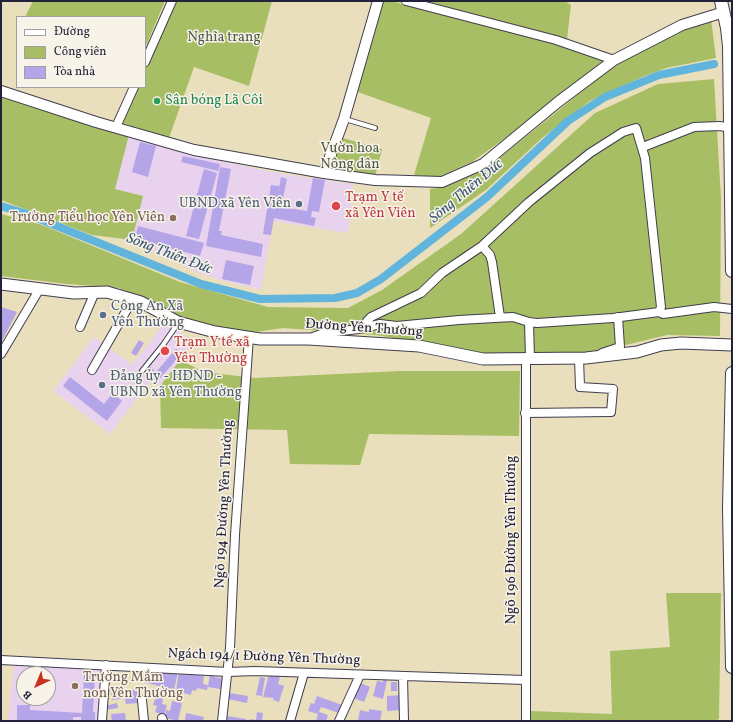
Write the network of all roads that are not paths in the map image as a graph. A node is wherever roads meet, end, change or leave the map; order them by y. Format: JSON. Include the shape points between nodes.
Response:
{"nodes":[{"id":1,"x":172,"y":1,"type":"edge"},
{"id":2,"x":378,"y":1,"type":"edge"},
{"id":3,"x":406,"y":1,"type":"edge"},
{"id":4,"x":722,"y":7,"type":"edge"},
{"id":5,"x":146,"y":60,"type":"edge"},
{"id":6,"x":614,"y":60,"type":"junction"},
{"id":7,"x":134,"y":88,"type":"edge"},
{"id":8,"x":1,"y":91,"type":"edge"},
{"id":9,"x":731,"y":98,"type":"edge"},
{"id":10,"x":344,"y":119,"type":"junction"},
{"id":11,"x":116,"y":127,"type":"junction"},
{"id":12,"x":376,"y":128,"type":"dead end"},
{"id":13,"x":731,"y":128,"type":"junction"},
{"id":14,"x":643,"y":147,"type":"junction"},
{"id":15,"x":324,"y":173,"type":"junction"},
{"id":16,"x":482,"y":246,"type":"junction"},
{"id":17,"x":732,"y":271,"type":"edge"},
{"id":18,"x":1,"y":284,"type":"edge"},
{"id":19,"x":39,"y":290,"type":"junction"},
{"id":20,"x":95,"y":292,"type":"junction"},
{"id":21,"x":133,"y":299,"type":"junction"},
{"id":22,"x":732,"y":309,"type":"edge"},
{"id":23,"x":659,"y":312,"type":"junction"},
{"id":24,"x":500,"y":316,"type":"junction"},
{"id":25,"x":618,"y":317,"type":"junction"},
{"id":26,"x":178,"y":322,"type":"junction"},
{"id":27,"x":529,"y":322,"type":"junction"},
{"id":28,"x":367,"y":326,"type":"junction"},
{"id":29,"x":80,"y":327,"type":"dead end"},
{"id":30,"x":249,"y":337,"type":"junction"},
{"id":31,"x":308,"y":339,"type":"junction"},
{"id":32,"x":732,"y":345,"type":"edge"},
{"id":33,"x":1,"y":354,"type":"edge"},
{"id":34,"x":596,"y":356,"type":"junction"},
{"id":35,"x":528,"y":358,"type":"junction"},
{"id":36,"x":578,"y":358,"type":"junction"},
{"id":37,"x":92,"y":370,"type":"dead end"},
{"id":38,"x":142,"y":371,"type":"dead end"},
{"id":39,"x":732,"y":373,"type":"edge"},
{"id":40,"x":732,"y":405,"type":"edge"},
{"id":41,"x":525,"y":412,"type":"junction"},
{"id":42,"x":1,"y":660,"type":"edge"},
{"id":43,"x":106,"y":666,"type":"junction"},
{"id":44,"x":732,"y":667,"type":"edge"},
{"id":45,"x":228,"y":672,"type":"junction"},
{"id":46,"x":304,"y":673,"type":"junction"},
{"id":47,"x":360,"y":675,"type":"junction"},
{"id":48,"x":403,"y":676,"type":"junction"},
{"id":49,"x":525,"y":680,"type":"junction"},
{"id":50,"x":142,"y":700,"type":"dead end"},
{"id":51,"x":102,"y":721,"type":"edge"},
{"id":52,"x":144,"y":721,"type":"edge"},
{"id":53,"x":222,"y":721,"type":"edge"},
{"id":54,"x":290,"y":721,"type":"edge"},
{"id":55,"x":339,"y":721,"type":"edge"},
{"id":56,"x":404,"y":721,"type":"edge"},
{"id":57,"x":526,"y":721,"type":"edge"}],
"edges":[{"from":1,"to":5,"type":"street"},
{"from":2,"to":10,"type":"street"},
{"from":3,"to":6,"type":"street","via":[[556,40]]},
{"from":4,"to":6,"type":"street"},
{"from":4,"to":9,"type":"main road","via":[[729,46]]},
{"from":6,"to":15,"type":"street","via":[[483,164],[442,182],[375,180]]},
{"from":7,"to":11,"type":"street"},
{"from":8,"to":11,"type":"street"},
{"from":9,"to":13,"type":"main road"},
{"from":10,"to":12,"type":"lane"},
{"from":10,"to":15,"type":"street"},
{"from":11,"to":15,"type":"street","via":[[194,150]]},
{"from":13,"to":14,"type":"street","via":[[694,127]]},
{"from":13,"to":17,"type":"main road"},
{"from":14,"to":16,"type":"street","via":[[636,128],[608,140],[539,193]]},
{"from":14,"to":23,"type":"street","via":[[661,307]]},
{"from":16,"to":24,"type":"street","via":[[492,262]]},
{"from":16,"to":28,"type":"street","via":[[442,273],[421,293],[371,317],[367,321]]},
{"from":18,"to":19,"type":"main road","name":"Đường Yên Thường"},
{"from":19,"to":20,"type":"main road","name":"Đường Yên Thường"},
{"from":19,"to":33,"type":"street"},
{"from":20,"to":21,"type":"main road","name":"Đường Yên Thường","via":[[107,292]]},
{"from":20,"to":29,"type":"street"},
{"from":21,"to":26,"type":"main road","name":"Đường Yên Thường"},
{"from":21,"to":37,"type":"street"},
{"from":22,"to":23,"type":"street","via":[[714,307],[663,314]]},
{"from":23,"to":25,"type":"street"},
{"from":24,"to":27,"type":"street"},
{"from":24,"to":28,"type":"street","via":[[420,325]]},
{"from":25,"to":27,"type":"street"},
{"from":25,"to":34,"type":"street","via":[[620,347]]},
{"from":26,"to":30,"type":"main road","name":"Đường Yên Thường","via":[[215,332]]},
{"from":26,"to":38,"type":"lane"},
{"from":27,"to":35,"type":"street","name":"Ngõ 196 Đường Yên Thường"},
{"from":28,"to":31,"type":"street","via":[[324,333]]},
{"from":30,"to":31,"type":"main road","name":"Đường Yên Thường"},
{"from":30,"to":45,"type":"street","name":"Ngõ 194 Đường Yên Thường"},
{"from":31,"to":35,"type":"main road","name":"Đường Yên Thường","via":[[419,346],[484,359]]},
{"from":32,"to":34,"type":"main road","name":"Đường Yên Thường","via":[[681,343],[661,345],[637,352]]},
{"from":34,"to":36,"type":"main road","name":"Đường Yên Thường"},
{"from":35,"to":36,"type":"main road","name":"Đường Yên Thường"},
{"from":35,"to":41,"type":"street","name":"Ngõ 196 Đường Yên Thường"},
{"from":36,"to":41,"type":"street","via":[[580,387],[613,389],[611,412]]},
{"from":39,"to":40,"type":"main road"},
{"from":40,"to":44,"type":"main road","via":[[729,508]]},
{"from":41,"to":49,"type":"street","name":"Ngõ 196 Đường Yên Thường"},
{"from":42,"to":43,"type":"street","name":"Ngách 194/1 Đường Yên Thường"},
{"from":43,"to":45,"type":"street","name":"Ngách 194/1 Đường Yên Thường"},
{"from":43,"to":51,"type":"street"},
{"from":45,"to":46,"type":"street","name":"Ngách 194/1 Đường Yên Thường"},
{"from":45,"to":53,"type":"street","name":"Ngõ 194 Đường Yên Thường"},
{"from":46,"to":47,"type":"street","name":"Ngách 194/1 Đường Yên Thường"},
{"from":46,"to":54,"type":"street"},
{"from":47,"to":48,"type":"street","name":"Ngách 194/1 Đường Yên Thường"},
{"from":47,"to":55,"type":"street"},
{"from":48,"to":49,"type":"street","name":"Ngách 194/1 Đường Yên Thường"},
{"from":48,"to":56,"type":"street"},
{"from":49,"to":57,"type":"street","name":"Ngõ 196 Đường Yên Thường"},
{"from":50,"to":52,"type":"street"}]}
